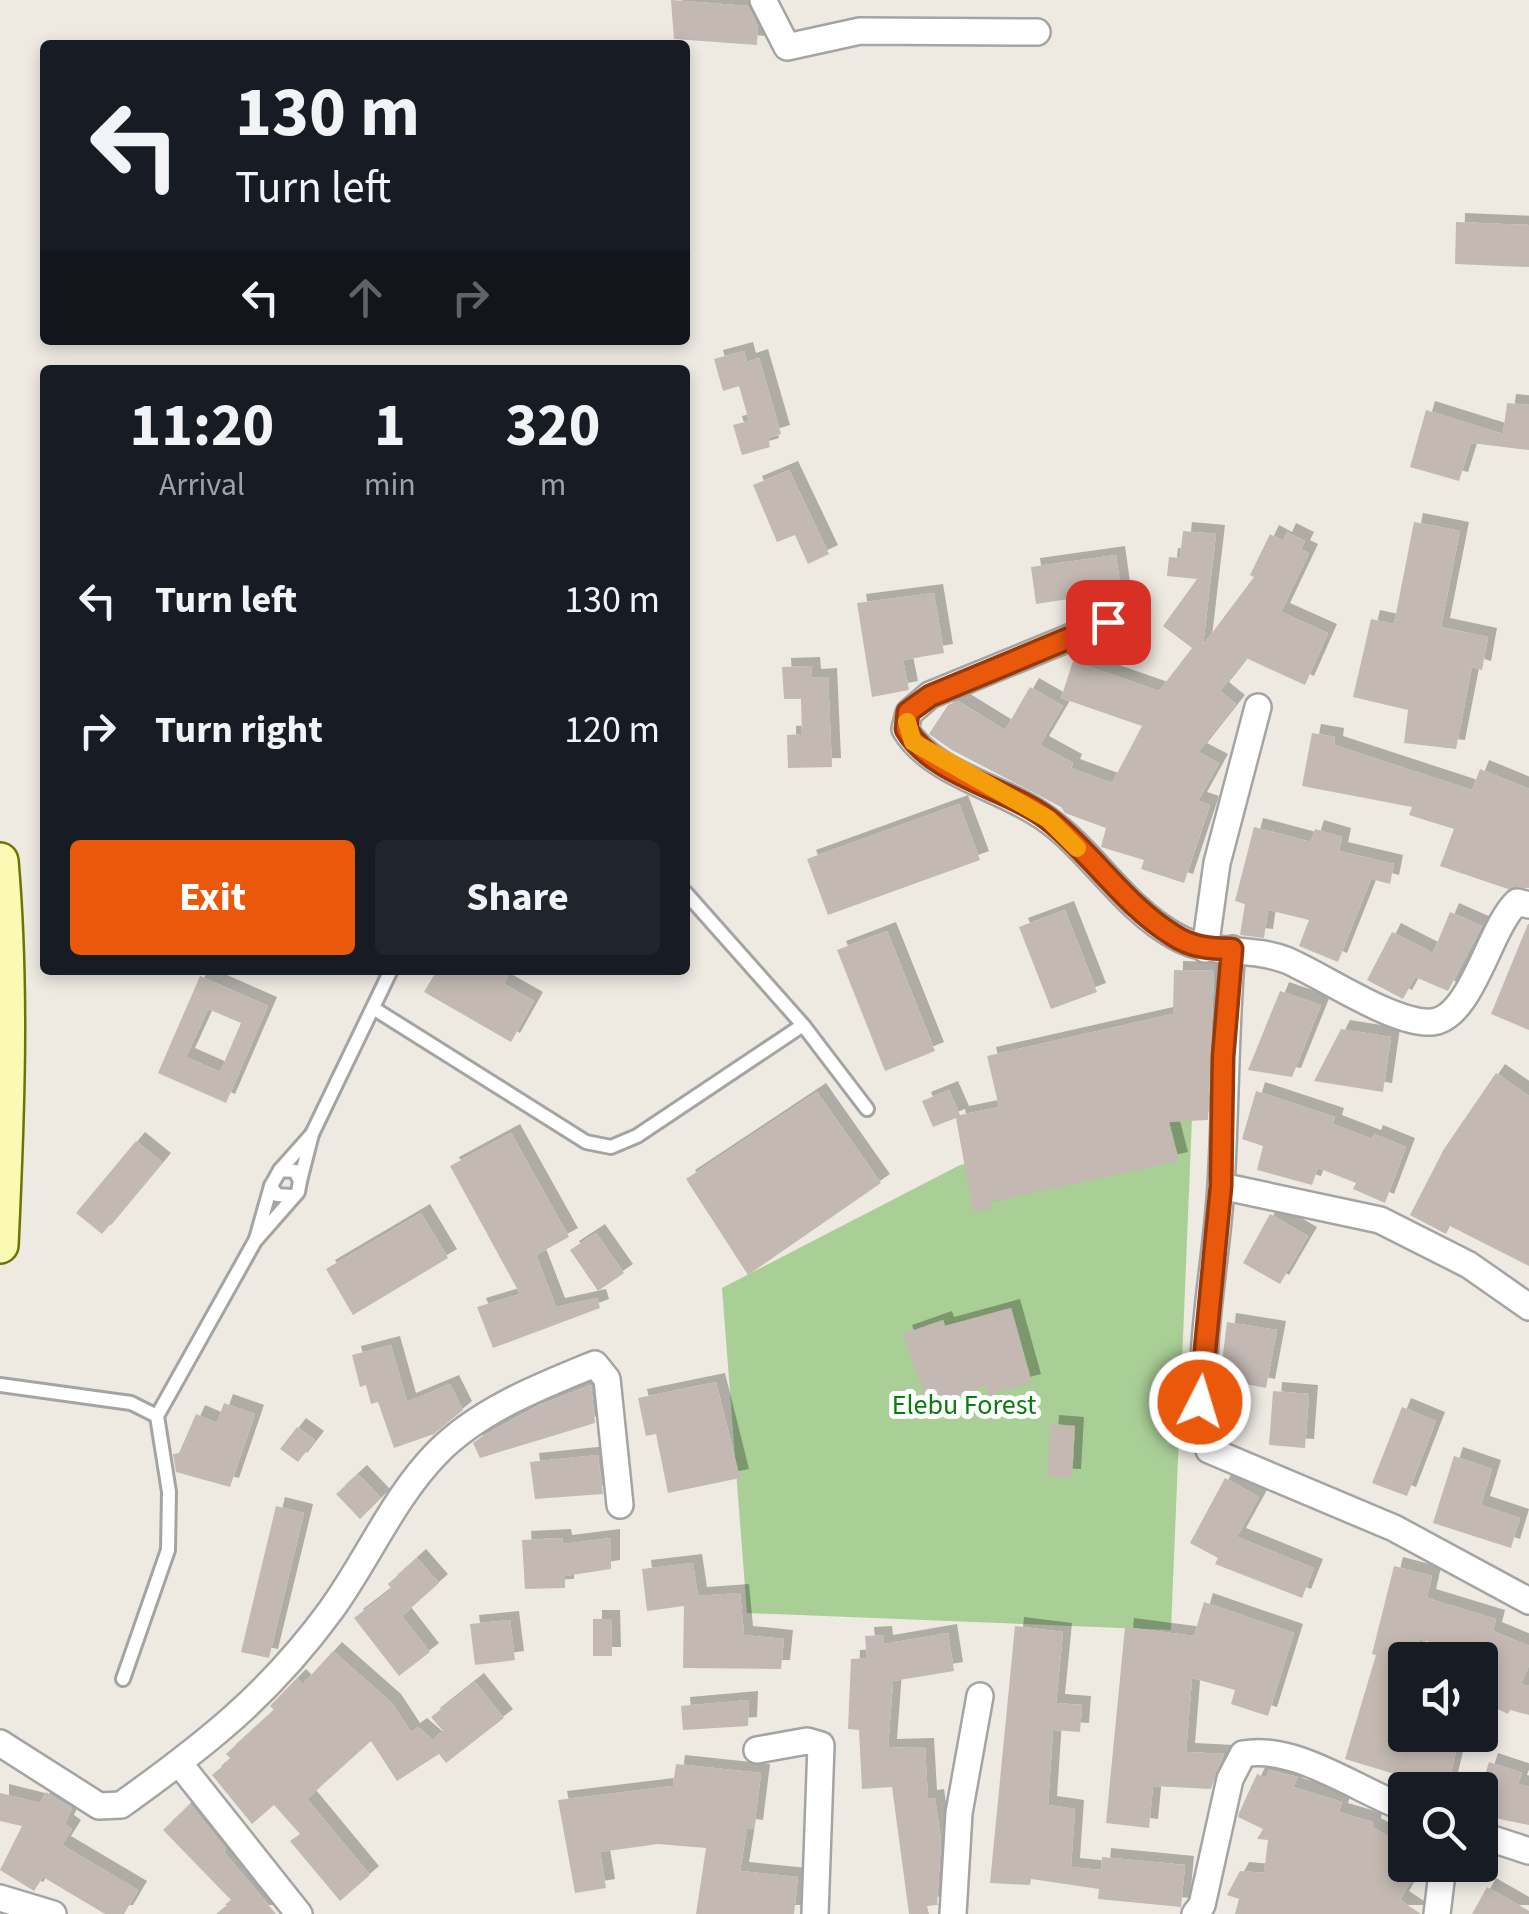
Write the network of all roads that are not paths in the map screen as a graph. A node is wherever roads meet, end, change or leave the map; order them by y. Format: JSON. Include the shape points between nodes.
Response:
{"nodes":[{"id":1,"x":763,"y":0,"type":"edge"},
{"id":2,"x":1037,"y":32,"type":"dead end"},
{"id":3,"x":1108,"y":622,"type":"dead end"},
{"id":4,"x":1258,"y":707,"type":"dead end"},
{"id":5,"x":0,"y":861,"type":"edge"},
{"id":6,"x":690,"y":898,"type":"edge"},
{"id":7,"x":1529,"y":904,"type":"edge"},
{"id":8,"x":3,"y":931,"type":"edge"},
{"id":9,"x":1205,"y":949,"type":"junction"},
{"id":10,"x":1232,"y":949,"type":"junction"},
{"id":11,"x":389,"y":975,"type":"edge"},
{"id":12,"x":374,"y":1008,"type":"junction"},
{"id":13,"x":804,"y":1025,"type":"junction"},
{"id":14,"x":867,"y":1109,"type":"dead end"},
{"id":15,"x":312,"y":1134,"type":"junction"},
{"id":16,"x":280,"y":1170,"type":"junction"},
{"id":17,"x":300,"y":1180,"type":"junction"},
{"id":18,"x":271,"y":1186,"type":"junction"},
{"id":19,"x":1221,"y":1186,"type":"junction"},
{"id":20,"x":292,"y":1196,"type":"junction"},
{"id":21,"x":255,"y":1241,"type":"junction"},
{"id":22,"x":0,"y":1245,"type":"edge"},
{"id":23,"x":1529,"y":1307,"type":"edge"},
{"id":24,"x":0,"y":1385,"type":"edge"},
{"id":25,"x":156,"y":1416,"type":"junction"},
{"id":26,"x":620,"y":1504,"type":"dead end"},
{"id":27,"x":1529,"y":1601,"type":"edge"},
{"id":28,"x":123,"y":1678,"type":"dead end"},
{"id":29,"x":980,"y":1696,"type":"dead end"},
{"id":30,"x":0,"y":1743,"type":"edge"},
{"id":31,"x":757,"y":1750,"type":"dead end"},
{"id":32,"x":179,"y":1763,"type":"junction"},
{"id":33,"x":1388,"y":1801,"type":"edge"},
{"id":34,"x":1498,"y":1841,"type":"edge"},
{"id":35,"x":1529,"y":1851,"type":"edge"},
{"id":36,"x":1441,"y":1882,"type":"edge"},
{"id":37,"x":0,"y":1898,"type":"edge"},
{"id":38,"x":52,"y":1914,"type":"edge"},
{"id":39,"x":299,"y":1914,"type":"edge"},
{"id":40,"x":814,"y":1914,"type":"edge"},
{"id":41,"x":953,"y":1914,"type":"edge"},
{"id":42,"x":1195,"y":1914,"type":"edge"},
{"id":43,"x":1437,"y":1914,"type":"edge"}],
"edges":[{"from":1,"to":2,"type":"street","via":[[786,47],[860,31]]},
{"from":3,"to":9,"type":"street","via":[[930,696],[908,712],[906,729],[913,742],[953,768],[1048,819],[1147,914]]},
{"from":4,"to":9,"type":"street","via":[[1217,863]]},
{"from":5,"to":8,"type":"main road"},
{"from":6,"to":13,"type":"lane"},
{"from":7,"to":10,"type":"street","via":[[1517,902],[1503,914],[1456,1009],[1435,1022],[1380,1008],[1280,958]]},
{"from":8,"to":22,"type":"main road"},
{"from":9,"to":10,"type":"street"},
{"from":10,"to":19,"type":"street"},
{"from":11,"to":12,"type":"lane"},
{"from":12,"to":13,"type":"lane","via":[[586,1142],[611,1147]]},
{"from":12,"to":15,"type":"lane"},
{"from":13,"to":14,"type":"lane"},
{"from":15,"to":16,"type":"lane"},
{"from":15,"to":17,"type":"lane"},
{"from":16,"to":17,"type":"lane","via":[[295,1171]]},
{"from":16,"to":18,"type":"lane"},
{"from":17,"to":20,"type":"lane"},
{"from":18,"to":20,"type":"lane","via":[[278,1195]]},
{"from":18,"to":21,"type":"lane"},
{"from":19,"to":23,"type":"street","via":[[1380,1220],[1469,1265]]},
{"from":19,"to":27,"type":"street","via":[[1200,1402],[1208,1450],[1394,1528]]},
{"from":20,"to":21,"type":"lane"},
{"from":21,"to":25,"type":"lane"},
{"from":24,"to":25,"type":"lane","via":[[131,1403]]},
{"from":25,"to":28,"type":"lane","via":[[169,1492],[168,1550]]},
{"from":26,"to":32,"type":"street","via":[[607,1378],[595,1364],[481,1419],[439,1451],[412,1483],[332,1610],[280,1672],[235,1721]]},
{"from":29,"to":41,"type":"street","via":[[959,1812]]},
{"from":30,"to":32,"type":"street","via":[[99,1806],[121,1805]]},
{"from":31,"to":40,"type":"street","via":[[807,1741],[822,1745]]},
{"from":32,"to":39,"type":"street"},
{"from":33,"to":42,"type":"street","via":[[1299,1762],[1260,1751],[1243,1754],[1230,1779]]},
{"from":34,"to":35,"type":"street"},
{"from":36,"to":43,"type":"street"},
{"from":37,"to":38,"type":"street"}]}
